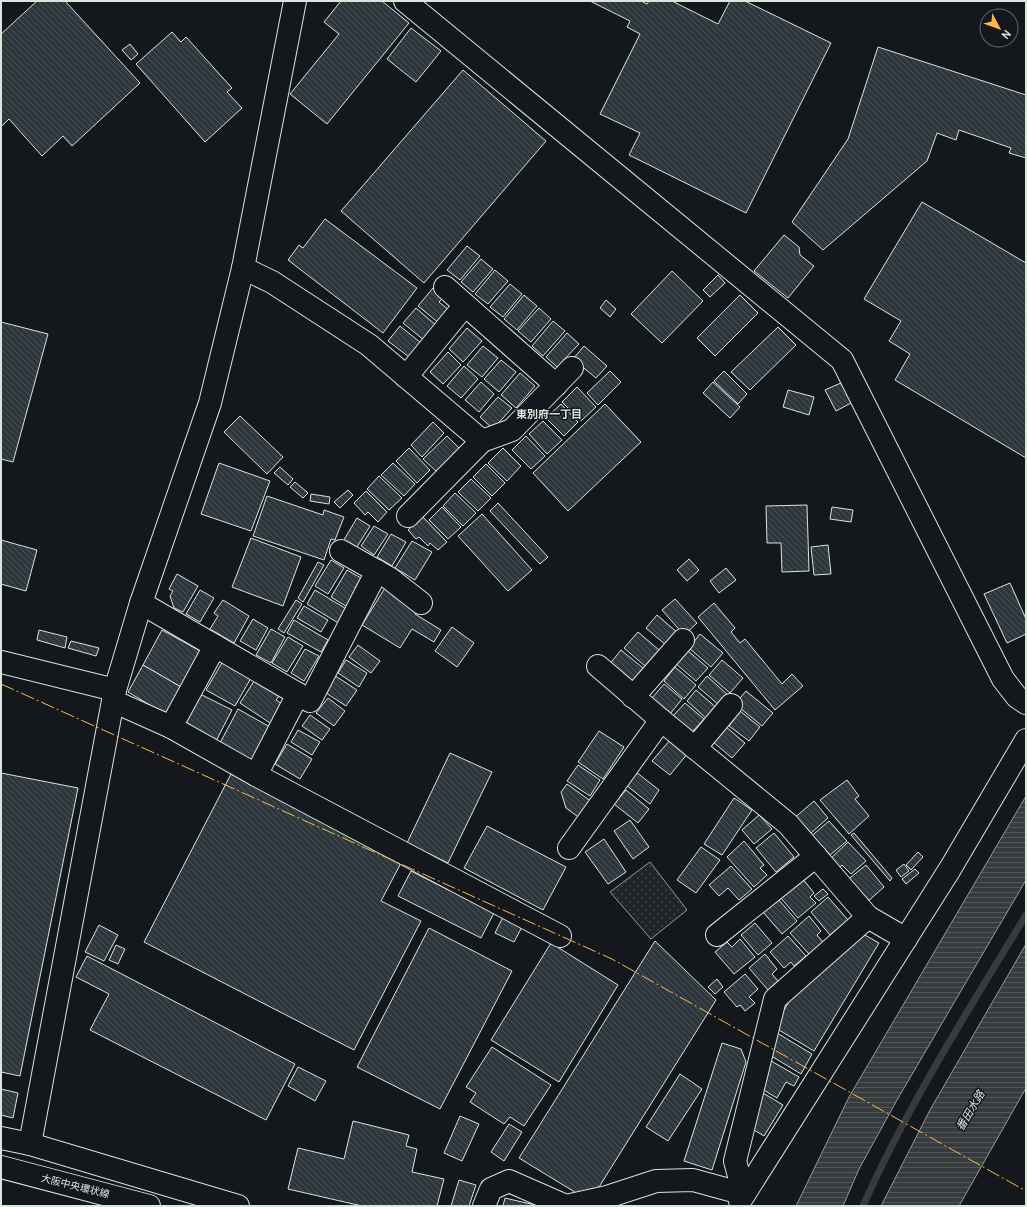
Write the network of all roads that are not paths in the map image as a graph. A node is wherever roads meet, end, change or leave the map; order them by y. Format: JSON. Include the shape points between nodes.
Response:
{"nodes":[{"id":1,"x":295,"y":1,"type":"edge"},
{"id":2,"x":405,"y":1,"type":"edge"},
{"id":3,"x":243,"y":268,"type":"junction"},
{"id":4,"x":445,"y":288,"type":"dead end"},
{"id":5,"x":465,"y":306,"type":"junction"},
{"id":6,"x":572,"y":368,"type":"dead end"},
{"id":7,"x":406,"y":377,"type":"junction"},
{"id":8,"x":556,"y":385,"type":"junction"},
{"id":9,"x":482,"y":441,"type":"junction"},
{"id":10,"x":408,"y":516,"type":"dead end"},
{"id":11,"x":341,"y":551,"type":"dead end"},
{"id":12,"x":377,"y":571,"type":"junction"},
{"id":13,"x":141,"y":603,"type":"junction"},
{"id":14,"x":421,"y":603,"type":"dead end"},
{"id":15,"x":683,"y":640,"type":"dead end"},
{"id":16,"x":215,"y":646,"type":"junction"},
{"id":17,"x":1,"y":662,"type":"edge"},
{"id":18,"x":598,"y":666,"type":"dead end"},
{"id":19,"x":298,"y":694,"type":"junction"},
{"id":20,"x":114,"y":695,"type":"junction"},
{"id":21,"x":633,"y":696,"type":"junction"},
{"id":22,"x":1026,"y":703,"type":"edge"},
{"id":23,"x":731,"y":705,"type":"dead end"},
{"id":24,"x":660,"y":720,"type":"junction"},
{"id":25,"x":171,"y":727,"type":"junction"},
{"id":26,"x":1026,"y":740,"type":"edge"},
{"id":27,"x":695,"y":748,"type":"junction"},
{"id":28,"x":256,"y":775,"type":"junction"},
{"id":29,"x":569,"y":848,"type":"dead end"},
{"id":30,"x":816,"y":856,"type":"junction"},
{"id":31,"x":868,"y":917,"type":"junction"},
{"id":32,"x":560,"y":936,"type":"dead end"},
{"id":33,"x":717,"y":936,"type":"dead end"},
{"id":34,"x":906,"y":939,"type":"junction"},
{"id":35,"x":1,"y":1138,"type":"edge"},
{"id":36,"x":30,"y":1144,"type":"junction"},
{"id":37,"x":1,"y":1166,"type":"edge"},
{"id":38,"x":740,"y":1200,"type":"edge"},
{"id":39,"x":149,"y":1206,"type":"edge"},
{"id":40,"x":238,"y":1206,"type":"edge"},
{"id":41,"x":484,"y":1206,"type":"edge"}],
"edges":[{"from":1,"to":3,"type":"street"},
{"from":2,"to":22,"type":"street","via":[[842,360],[1003,680],[1017,697]]},
{"from":3,"to":7,"type":"street","via":[[272,282],[369,345]]},
{"from":3,"to":13,"type":"street","via":[[210,403]]},
{"from":4,"to":5,"type":"street"},
{"from":5,"to":7,"type":"street"},
{"from":5,"to":8,"type":"street"},
{"from":6,"to":8,"type":"street"},
{"from":7,"to":9,"type":"street"},
{"from":8,"to":9,"type":"street","via":[[512,430]]},
{"from":9,"to":10,"type":"street"},
{"from":11,"to":12,"type":"street"},
{"from":12,"to":14,"type":"street"},
{"from":12,"to":19,"type":"street","via":[[310,701]]},
{"from":13,"to":16,"type":"street"},
{"from":13,"to":20,"type":"street"},
{"from":15,"to":21,"type":"street"},
{"from":16,"to":19,"type":"street"},
{"from":16,"to":25,"type":"street"},
{"from":17,"to":20,"type":"street"},
{"from":18,"to":21,"type":"street"},
{"from":19,"to":28,"type":"street"},
{"from":20,"to":25,"type":"street"},
{"from":20,"to":36,"type":"street"},
{"from":21,"to":24,"type":"street"},
{"from":23,"to":27,"type":"street"},
{"from":24,"to":27,"type":"street"},
{"from":24,"to":29,"type":"street"},
{"from":25,"to":28,"type":"street"},
{"from":26,"to":34,"type":"street"},
{"from":27,"to":30,"type":"street","via":[[788,824]]},
{"from":28,"to":32,"type":"street"},
{"from":30,"to":31,"type":"street"},
{"from":30,"to":33,"type":"street"},
{"from":31,"to":34,"type":"street"},
{"from":31,"to":38,"type":"street","via":[[775,999],[735,1161]]},
{"from":34,"to":38,"type":"street"},
{"from":35,"to":36,"type":"street"},
{"from":36,"to":40,"type":"street"},
{"from":37,"to":39,"type":"street","name":"大阪中央環状線"},
{"from":38,"to":41,"type":"street","via":[[693,1180],[656,1182],[566,1206],[509,1181],[491,1189]]}]}
